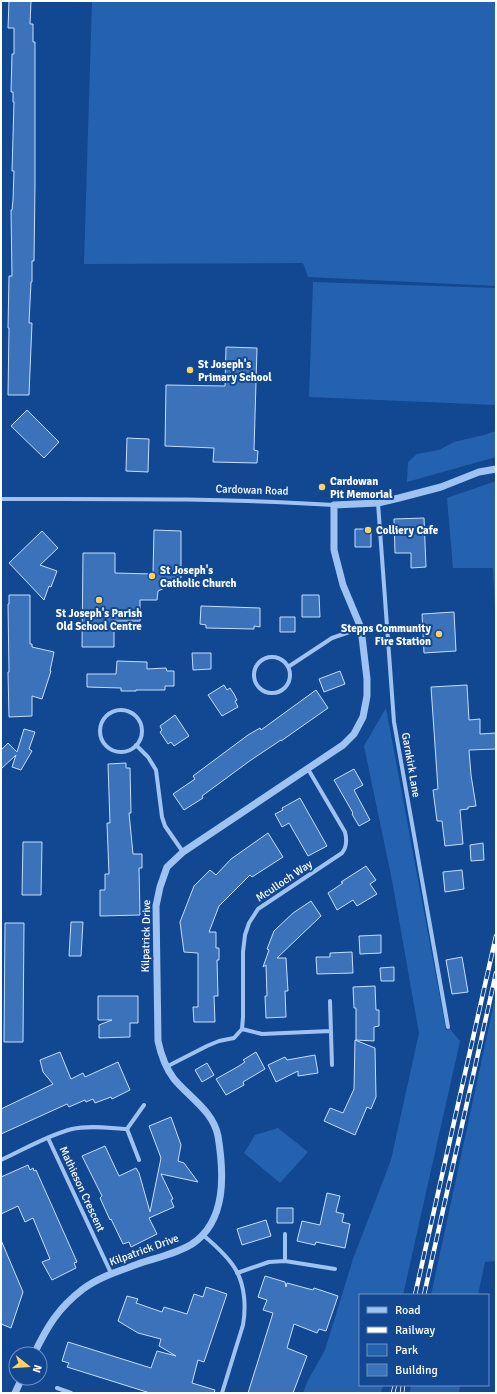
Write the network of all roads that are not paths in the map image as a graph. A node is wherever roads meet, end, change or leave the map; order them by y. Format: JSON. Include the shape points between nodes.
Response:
{"nodes":[{"id":1,"x":496,"y":469,"type":"edge"},
{"id":2,"x":1,"y":499,"type":"edge"},
{"id":3,"x":378,"y":503,"type":"junction"},
{"id":4,"x":334,"y":505,"type":"junction"},
{"id":5,"x":361,"y":628,"type":"junction"},
{"id":6,"x":288,"y":667,"type":"junction"},
{"id":7,"x":136,"y":745,"type":"junction"},
{"id":8,"x":308,"y":769,"type":"junction"},
{"id":9,"x":183,"y":852,"type":"junction"},
{"id":10,"x":330,"y":1001,"type":"dead end"},
{"id":11,"x":448,"y":1027,"type":"dead end"},
{"id":12,"x":242,"y":1028,"type":"junction"},
{"id":13,"x":330,"y":1031,"type":"junction"},
{"id":14,"x":332,"y":1065,"type":"dead end"},
{"id":15,"x":166,"y":1068,"type":"junction"},
{"id":16,"x":144,"y":1105,"type":"dead end"},
{"id":17,"x":127,"y":1129,"type":"junction"},
{"id":18,"x":48,"y":1138,"type":"junction"},
{"id":19,"x":1,"y":1160,"type":"edge"},
{"id":20,"x":139,"y":1160,"type":"dead end"},
{"id":21,"x":285,"y":1234,"type":"dead end"},
{"id":22,"x":203,"y":1235,"type":"junction"},
{"id":23,"x":285,"y":1261,"type":"junction"},
{"id":24,"x":335,"y":1269,"type":"dead end"},
{"id":25,"x":112,"y":1273,"type":"junction"},
{"id":26,"x":237,"y":1273,"type":"junction"},
{"id":27,"x":38,"y":1346,"type":"edge"},
{"id":28,"x":57,"y":1388,"type":"dead end"},
{"id":29,"x":71,"y":1393,"type":"edge"},
{"id":30,"x":222,"y":1393,"type":"edge"}],
"edges":[{"from":1,"to":3,"type":"street","name":"Cardowan Road","via":[[479,472],[442,487]]},
{"from":2,"to":4,"type":"street","name":"Cardowan Road","via":[[166,498]]},
{"from":3,"to":4,"type":"street","name":"Cardowan Road"},
{"from":3,"to":11,"type":"street","name":"Garnkirk Lane","via":[[394,722]]},
{"from":4,"to":5,"type":"street","name":"Kilpatrick Drive","via":[[334,550],[343,585]]},
{"from":5,"to":6,"type":"street","via":[[332,638]]},
{"from":5,"to":8,"type":"street","name":"Kilpatrick Drive","via":[[367,679],[367,696],[362,717],[354,734],[343,745]]},
{"from":6,"to":6,"type":"street","via":[[285,662],[274,657],[263,660],[255,669],[255,681],[268,693],[280,692],[290,678]]},
{"from":7,"to":7,"type":"street","via":[[140,740],[142,727],[135,715],[117,710],[105,717],[100,729],[107,746],[119,752]]},
{"from":7,"to":9,"type":"street","via":[[156,770],[162,817],[165,826]]},
{"from":8,"to":9,"type":"street","name":"Kilpatrick Drive"},
{"from":8,"to":12,"type":"street","name":"Mculloch Way","via":[[345,832],[346,848],[258,909],[249,922],[243,952]]},
{"from":9,"to":15,"type":"street","name":"Kilpatrick Drive","via":[[168,867],[156,906],[158,1040]]},
{"from":10,"to":13,"type":"street"},
{"from":12,"to":13,"type":"street","via":[[262,1034]]},
{"from":12,"to":15,"type":"street","via":[[234,1038],[207,1046]]},
{"from":13,"to":14,"type":"street"},
{"from":15,"to":22,"type":"street","name":"Kilpatrick Drive","via":[[209,1116],[217,1134],[221,1157],[219,1206]]},
{"from":16,"to":17,"type":"street"},
{"from":17,"to":18,"type":"street","via":[[86,1127]]},
{"from":17,"to":20,"type":"street"},
{"from":18,"to":19,"type":"street","name":"Mathieson Crescent"},
{"from":18,"to":25,"type":"street","name":"Mathieson Crescent"},
{"from":21,"to":23,"type":"street"},
{"from":22,"to":25,"type":"street","name":"Kilpatrick Drive","via":[[180,1250]]},
{"from":22,"to":26,"type":"street","via":[[214,1244]]},
{"from":23,"to":24,"type":"street"},
{"from":23,"to":26,"type":"street","via":[[269,1262]]},
{"from":25,"to":27,"type":"street","name":"Kilpatrick Drive","via":[[84,1289],[65,1304],[51,1322]]},
{"from":26,"to":30,"type":"street","via":[[245,1314]]},
{"from":28,"to":29,"type":"street"}]}
